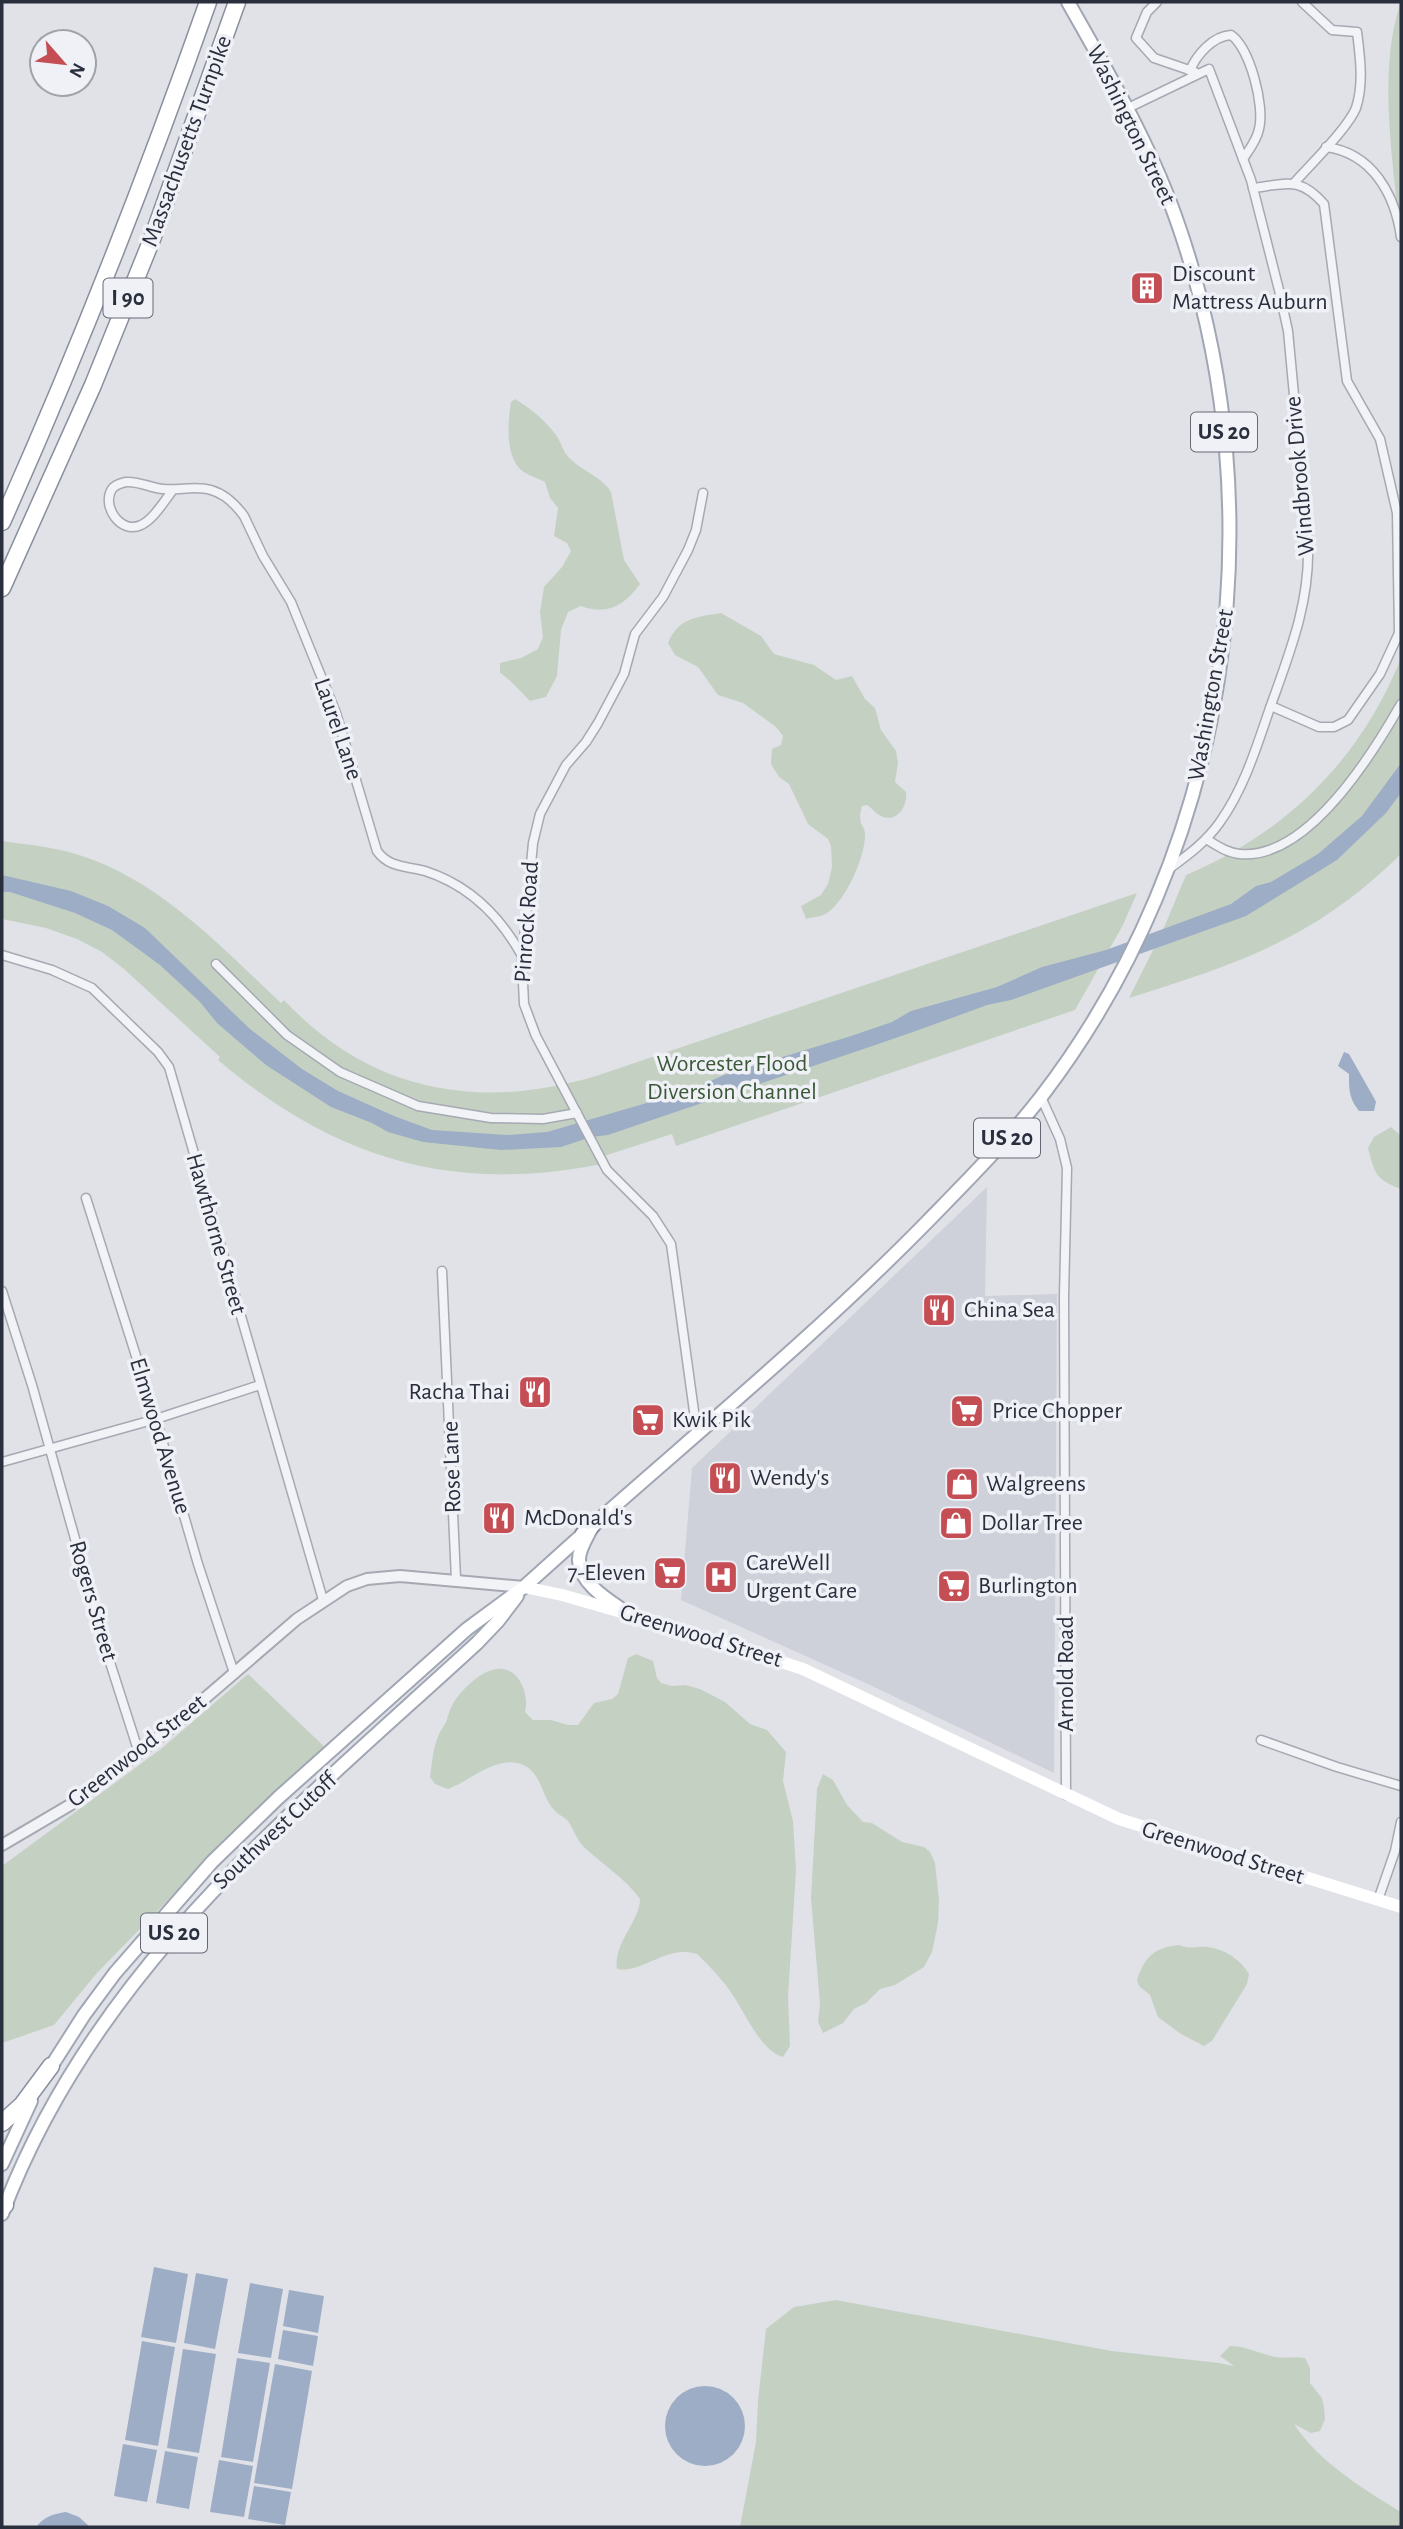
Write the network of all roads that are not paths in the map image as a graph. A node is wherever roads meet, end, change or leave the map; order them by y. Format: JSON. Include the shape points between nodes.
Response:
{"nodes":[{"id":1,"x":208,"y":2,"type":"edge"},
{"id":2,"x":237,"y":2,"type":"edge"},
{"id":3,"x":1068,"y":2,"type":"edge"},
{"id":4,"x":1157,"y":2,"type":"edge"},
{"id":5,"x":1301,"y":2,"type":"edge"},
{"id":6,"x":1193,"y":74,"type":"junction"},
{"id":7,"x":1128,"y":108,"type":"junction"},
{"id":8,"x":1326,"y":146,"type":"junction"},
{"id":9,"x":1243,"y":159,"type":"junction"},
{"id":10,"x":1294,"y":183,"type":"junction"},
{"id":11,"x":1253,"y":188,"type":"junction"},
{"id":12,"x":1401,"y":237,"type":"edge"},
{"id":13,"x":173,"y":490,"type":"junction"},
{"id":14,"x":703,"y":493,"type":"dead end"},
{"id":15,"x":2,"y":522,"type":"edge"},
{"id":16,"x":2,"y":588,"type":"edge"},
{"id":17,"x":1401,"y":704,"type":"edge"},
{"id":18,"x":1271,"y":706,"type":"junction"},
{"id":19,"x":1206,"y":839,"type":"junction"},
{"id":20,"x":1169,"y":869,"type":"junction"},
{"id":21,"x":2,"y":955,"type":"edge"},
{"id":22,"x":522,"y":956,"type":"junction"},
{"id":23,"x":216,"y":964,"type":"dead end"},
{"id":24,"x":1041,"y":1097,"type":"junction"},
{"id":25,"x":579,"y":1116,"type":"junction"},
{"id":26,"x":86,"y":1199,"type":"dead end"},
{"id":27,"x":442,"y":1271,"type":"dead end"},
{"id":28,"x":2,"y":1291,"type":"edge"},
{"id":29,"x":845,"y":1303,"type":"joint"},
{"id":30,"x":260,"y":1385,"type":"junction"},
{"id":31,"x":156,"y":1419,"type":"junction"},
{"id":32,"x":697,"y":1433,"type":"junction"},
{"id":33,"x":50,"y":1449,"type":"junction"},
{"id":34,"x":2,"y":1462,"type":"edge"},
{"id":35,"x":588,"y":1529,"type":"junction"},
{"id":36,"x":456,"y":1579,"type":"junction"},
{"id":37,"x":524,"y":1587,"type":"junction"},
{"id":38,"x":323,"y":1600,"type":"junction"},
{"id":39,"x":627,"y":1613,"type":"junction"},
{"id":40,"x":234,"y":1673,"type":"junction"},
{"id":41,"x":1261,"y":1740,"type":"dead end"},
{"id":42,"x":139,"y":1753,"type":"junction"},
{"id":43,"x":1401,"y":1786,"type":"edge"},
{"id":44,"x":1066,"y":1795,"type":"junction"},
{"id":45,"x":1401,"y":1822,"type":"edge"},
{"id":46,"x":2,"y":1845,"type":"edge"},
{"id":47,"x":1378,"y":1900,"type":"junction"},
{"id":48,"x":1401,"y":1907,"type":"edge"},
{"id":49,"x":51,"y":2066,"type":"junction"},
{"id":50,"x":2,"y":2123,"type":"edge"},
{"id":51,"x":2,"y":2164,"type":"edge"},
{"id":52,"x":3,"y":2207,"type":"edge"}],
"edges":[{"from":1,"to":15,"type":"highway","name":"Massachusetts Turnpike","number":"I 90","via":[[121,238]]},
{"from":2,"to":16,"type":"highway","name":"Massachusetts Turnpike","number":"I 90","via":[[152,239]]},
{"from":3,"to":7,"type":"main road","name":"Washington Street","number":"US 20"},
{"from":4,"to":6,"type":"street","name":"Windbrook Drive","via":[[1147,12],[1136,38],[1154,58]]},
{"from":5,"to":8,"type":"street","via":[[1332,30],[1357,32],[1360,73],[1356,107]]},
{"from":6,"to":7,"type":"street"},
{"from":6,"to":9,"type":"street","name":"Windbrook Drive","via":[[1209,69]]},
{"from":6,"to":9,"type":"street","via":[[1195,58],[1222,36],[1231,35],[1240,43],[1260,110],[1259,131]]},
{"from":7,"to":20,"type":"main road","name":"Washington Street","number":"US 20","via":[[1173,208],[1199,293],[1218,384],[1229,489],[1229,582],[1219,676],[1194,789]]},
{"from":8,"to":10,"type":"street"},
{"from":8,"to":12,"type":"street","via":[[1351,154],[1377,176],[1395,208]]},
{"from":9,"to":11,"type":"street","name":"Windbrook Drive"},
{"from":10,"to":11,"type":"street"},
{"from":10,"to":18,"type":"street","via":[[1311,189],[1324,204],[1347,381],[1380,439],[1392,488],[1397,513],[1399,633],[1380,674],[1348,720],[1334,727],[1319,727]]},
{"from":11,"to":18,"type":"street","name":"Windbrook Drive","via":[[1288,331],[1308,552],[1302,611]]},
{"from":13,"to":13,"type":"street","name":"Laurel Lane","via":[[141,526],[122,524],[112,510],[111,491],[120,484]]},
{"from":13,"to":22,"type":"street","name":"Laurel Lane","via":[[216,491],[244,516],[291,602],[336,713],[377,852],[389,863],[433,874],[474,896],[499,920]]},
{"from":14,"to":22,"type":"street","name":"Pinrock Road","via":[[688,550],[663,597],[635,635],[624,674],[598,723],[566,765],[540,814]]},
{"from":17,"to":19,"type":"street","via":[[1346,787],[1292,839],[1247,854],[1230,852]]},
{"from":18,"to":19,"type":"street","name":"Windbrook Drive","via":[[1246,775]]},
{"from":19,"to":20,"type":"street","name":"Windbrook Drive"},
{"from":20,"to":24,"type":"main road","name":"Washington Street","number":"US 20","via":[[1122,972]]},
{"from":21,"to":30,"type":"street","name":"Hawthorne Street","via":[[92,988],[169,1067]]},
{"from":22,"to":25,"type":"street","name":"Pinrock Road","via":[[527,1015]]},
{"from":23,"to":25,"type":"street","via":[[287,1035],[340,1072],[418,1106],[491,1118]]},
{"from":24,"to":29,"type":"main road","name":"Washington Street","number":"US 20","via":[[981,1167]]},
{"from":24,"to":44,"type":"street","name":"Arnold Road","via":[[1067,1168]]},
{"from":25,"to":32,"type":"street","name":"Pinrock Road","via":[[607,1170],[653,1216],[671,1244]]},
{"from":26,"to":31,"type":"street","name":"Elmwood Avenue"},
{"from":27,"to":36,"type":"street","name":"Rose Lane"},
{"from":28,"to":33,"type":"street","name":"Rogers Street"},
{"from":29,"to":32,"type":"main road","name":"Southwest Cutoff","number":"US 20"},
{"from":30,"to":31,"type":"street"},
{"from":30,"to":38,"type":"street","name":"Hawthorne Street"},
{"from":31,"to":33,"type":"street"},
{"from":31,"to":40,"type":"street","name":"Elmwood Avenue"},
{"from":32,"to":35,"type":"main road","name":"Southwest Cutoff","number":"US 20"},
{"from":33,"to":34,"type":"street"},
{"from":33,"to":42,"type":"street","name":"Rogers Street"},
{"from":35,"to":37,"type":"main road","name":"Southwest Cutoff","number":"US 20"},
{"from":35,"to":39,"type":"main road","via":[[579,1561],[582,1572],[591,1585]]},
{"from":36,"to":37,"type":"street","name":"Greenwood Street"},
{"from":36,"to":38,"type":"street","name":"Greenwood Street","via":[[378,1578],[347,1586]]},
{"from":37,"to":39,"type":"main road","name":"Greenwood Street"},
{"from":37,"to":49,"type":"main road","name":"Southwest Cutoff","number":"US 20","via":[[467,1629],[212,1862],[115,1973]]},
{"from":37,"to":52,"type":"main road","name":"Southwest Cutoff","number":"US 20","via":[[484,1636],[209,1893],[154,1957],[68,2077]]},
{"from":38,"to":40,"type":"street","name":"Greenwood Street"},
{"from":39,"to":44,"type":"main road","name":"Greenwood Street","via":[[810,1671]]},
{"from":40,"to":42,"type":"street","name":"Greenwood Street"},
{"from":41,"to":43,"type":"street"},
{"from":42,"to":46,"type":"street","name":"Greenwood Street","via":[[70,1805]]},
{"from":44,"to":47,"type":"main road","name":"Greenwood Street","via":[[1144,1829]]},
{"from":45,"to":47,"type":"street"},
{"from":47,"to":48,"type":"main road","name":"Greenwood Street"},
{"from":49,"to":50,"type":"highway"},
{"from":49,"to":51,"type":"main road","name":"Southwest Cutoff","number":"US 20"}]}
